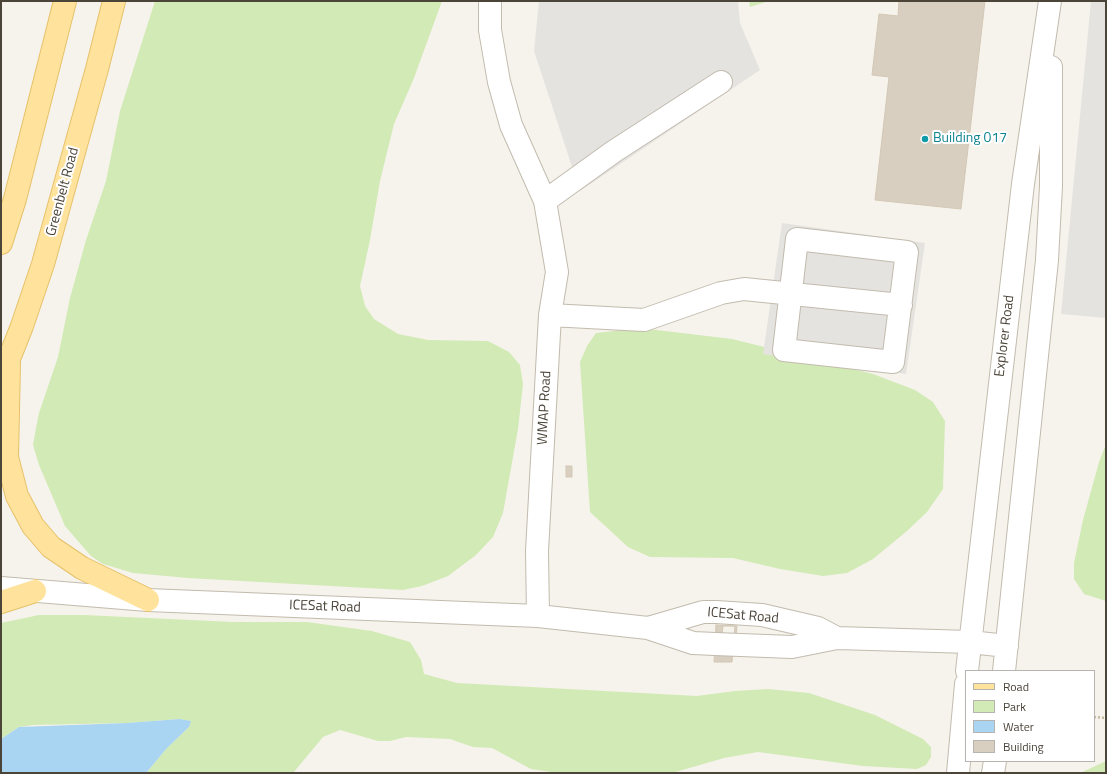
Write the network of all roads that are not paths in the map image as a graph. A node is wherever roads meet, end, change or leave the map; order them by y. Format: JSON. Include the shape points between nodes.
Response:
{"nodes":[{"id":1,"x":65,"y":1,"type":"edge"},
{"id":2,"x":114,"y":1,"type":"edge"},
{"id":3,"x":490,"y":1,"type":"edge"},
{"id":4,"x":1050,"y":1,"type":"edge"},
{"id":5,"x":721,"y":82,"type":"dead end"},
{"id":6,"x":545,"y":201,"type":"junction"},
{"id":7,"x":1,"y":243,"type":"edge"},
{"id":8,"x":1010,"y":292,"type":"junction"},
{"id":9,"x":789,"y":294,"type":"junction"},
{"id":10,"x":1043,"y":296,"type":"junction"},
{"id":11,"x":901,"y":305,"type":"junction"},
{"id":12,"x":550,"y":315,"type":"junction"},
{"id":13,"x":10,"y":358,"type":"junction"},
{"id":14,"x":1,"y":379,"type":"edge"},
{"id":15,"x":1,"y":588,"type":"edge"},
{"id":16,"x":35,"y":591,"type":"junction"},
{"id":17,"x":148,"y":600,"type":"junction"},
{"id":18,"x":1,"y":602,"type":"edge"},
{"id":19,"x":538,"y":616,"type":"junction"},
{"id":20,"x":648,"y":628,"type":"junction"},
{"id":21,"x":837,"y":638,"type":"junction"},
{"id":22,"x":970,"y":642,"type":"junction"},
{"id":23,"x":1007,"y":646,"type":"junction"},
{"id":24,"x":967,"y":670,"type":"edge"},
{"id":25,"x":1004,"y":670,"type":"edge"},
{"id":26,"x":965,"y":695,"type":"edge"},
{"id":27,"x":994,"y":762,"type":"edge"},
{"id":28,"x":958,"y":773,"type":"edge"},
{"id":29,"x":993,"y":773,"type":"edge"}],
"edges":[{"from":1,"to":7,"type":"main road","via":[[15,199]]},
{"from":2,"to":13,"type":"main road","name":"Greenbelt Road","via":[[43,264]]},
{"from":3,"to":6,"type":"street","name":"WMAP Road","via":[[490,30],[499,82],[511,125]]},
{"from":4,"to":8,"type":"street","name":"Explorer Road"},
{"from":4,"to":10,"type":"street","name":"Explorer Road","via":[[1051,186]]},
{"from":5,"to":6,"type":"street","via":[[613,152]]},
{"from":6,"to":12,"type":"street","name":"WMAP Road","via":[[557,272]]},
{"from":8,"to":10,"type":"street"},
{"from":8,"to":22,"type":"street","name":"Explorer Road"},
{"from":9,"to":11,"type":"street"},
{"from":9,"to":11,"type":"street","via":[[797,239],[907,252]]},
{"from":9,"to":11,"type":"street","via":[[784,350],[892,362]]},
{"from":9,"to":12,"type":"street","via":[[744,289],[721,294],[644,320]]},
{"from":10,"to":23,"type":"street","name":"Explorer Road"},
{"from":12,"to":19,"type":"street","name":"WMAP Road","via":[[537,551]]},
{"from":13,"to":14,"type":"main road","name":"Greenbelt Road"},
{"from":13,"to":17,"type":"main road","via":[[6,457],[17,496],[33,526],[52,547],[82,568]]},
{"from":15,"to":16,"type":"street","name":"ICESat Road"},
{"from":16,"to":17,"type":"street","name":"ICESat Road"},
{"from":16,"to":18,"type":"main road"},
{"from":17,"to":19,"type":"street","name":"ICESat Road"},
{"from":19,"to":20,"type":"street","name":"ICESat Road"},
{"from":20,"to":21,"type":"street","name":"ICESat Road","via":[[693,643],[792,647]]},
{"from":20,"to":21,"type":"street","name":"ICESat Road","via":[[703,612],[716,612],[769,617],[818,628]]},
{"from":21,"to":22,"type":"street","name":"ICESat Road"},
{"from":22,"to":23,"type":"street","name":"ICESat Road"},
{"from":22,"to":24,"type":"street","name":"Explorer Road"},
{"from":23,"to":25,"type":"street","name":"Explorer Road"},
{"from":26,"to":28,"type":"street"},
{"from":27,"to":29,"type":"street"}]}
